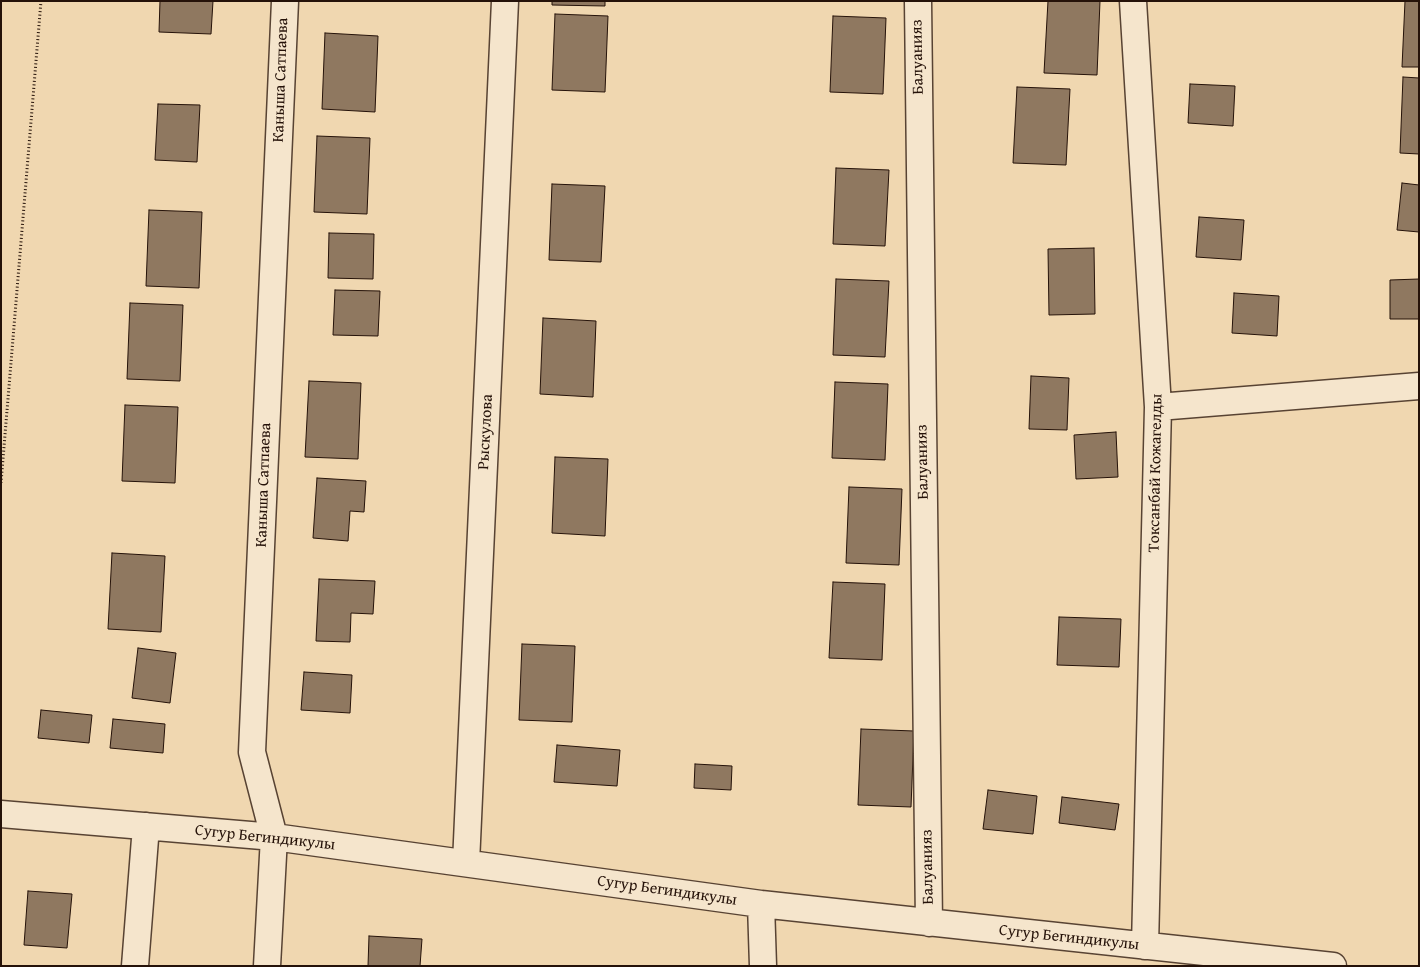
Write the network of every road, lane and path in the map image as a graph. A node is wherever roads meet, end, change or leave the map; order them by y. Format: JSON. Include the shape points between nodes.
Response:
{"nodes":[{"id":1,"x":41,"y":1,"type":"edge"},
{"id":2,"x":285,"y":1,"type":"edge"},
{"id":3,"x":505,"y":1,"type":"edge"},
{"id":4,"x":918,"y":1,"type":"edge"},
{"id":5,"x":1133,"y":1,"type":"edge"},
{"id":6,"x":1419,"y":386,"type":"edge"},
{"id":7,"x":1158,"y":407,"type":"junction"},
{"id":8,"x":1,"y":484,"type":"edge"},
{"id":9,"x":1,"y":814,"type":"edge"},
{"id":10,"x":146,"y":826,"type":"junction"},
{"id":11,"x":274,"y":837,"type":"junction"},
{"id":12,"x":466,"y":863,"type":"junction"},
{"id":13,"x":762,"y":904,"type":"junction"},
{"id":14,"x":929,"y":923,"type":"junction"},
{"id":15,"x":1144,"y":946,"type":"junction"},
{"id":16,"x":1224,"y":960,"type":"edge"},
{"id":17,"x":135,"y":966,"type":"edge"},
{"id":18,"x":267,"y":966,"type":"edge"},
{"id":19,"x":763,"y":966,"type":"edge"},
{"id":20,"x":1332,"y":966,"type":"edge"}],
"edges":[{"from":1,"to":8,"type":"path"},
{"from":2,"to":11,"type":"street","name":"Каныша Сатпаева","via":[[252,752]]},
{"from":3,"to":12,"type":"street","name":"Рыскулова"},
{"from":4,"to":14,"type":"street","name":"Балуанияз"},
{"from":5,"to":7,"type":"street","name":"Токсанбай Кожагелды"},
{"from":6,"to":7,"type":"street"},
{"from":7,"to":15,"type":"street","name":"Токсанбай Кожагелды"},
{"from":9,"to":10,"type":"street","name":"Сугур Бегиндикулы"},
{"from":10,"to":11,"type":"street","name":"Сугур Бегиндикулы"},
{"from":10,"to":17,"type":"street"},
{"from":11,"to":12,"type":"street","name":"Сугур Бегиндикулы"},
{"from":11,"to":18,"type":"street","name":"Каныша Сатпаева"},
{"from":12,"to":13,"type":"street","name":"Сугур Бегиндикулы"},
{"from":13,"to":14,"type":"street","name":"Сугур Бегиндикулы"},
{"from":13,"to":19,"type":"street"},
{"from":14,"to":15,"type":"street","name":"Сугур Бегиндикулы"},
{"from":15,"to":16,"type":"street","name":"Сугур Бегиндикулы"},
{"from":16,"to":20,"type":"street","name":"Сугур Бегиндикулы"}]}
